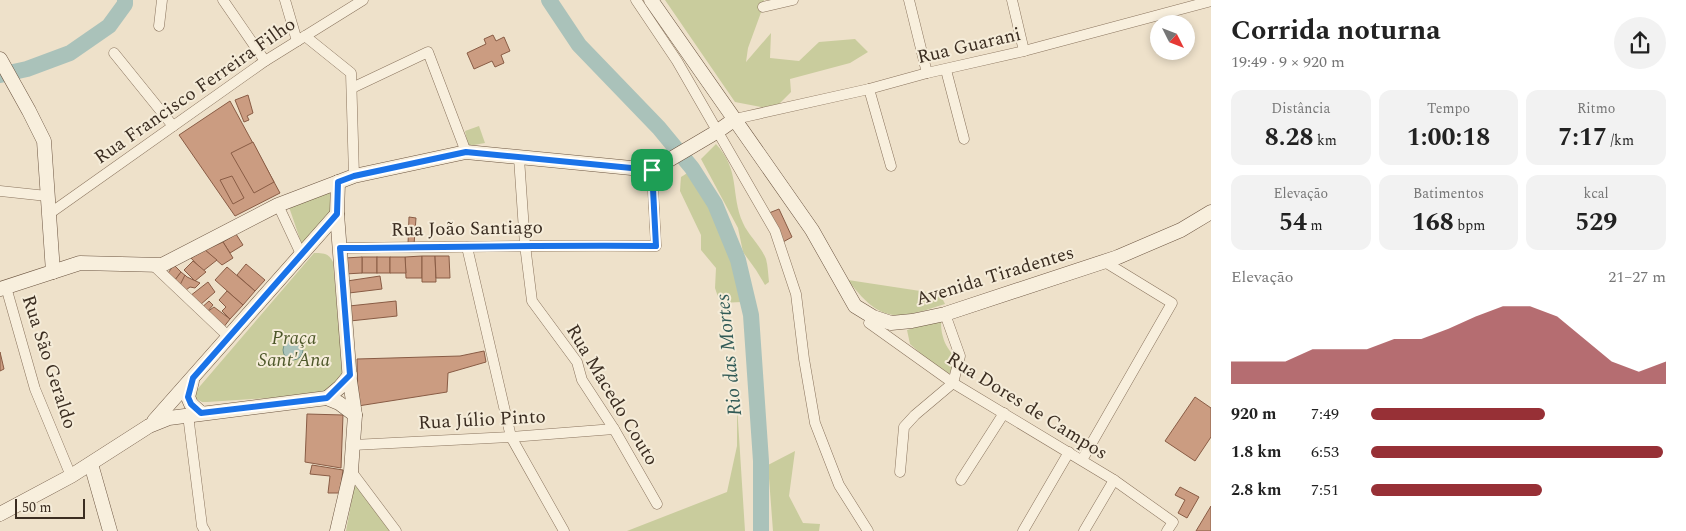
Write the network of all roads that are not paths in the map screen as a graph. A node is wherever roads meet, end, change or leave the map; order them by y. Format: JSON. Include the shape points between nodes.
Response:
{"nodes":[{"id":1,"x":162,"y":0,"type":"edge"},
{"id":2,"x":223,"y":0,"type":"edge"},
{"id":3,"x":285,"y":0,"type":"edge"},
{"id":4,"x":363,"y":0,"type":"edge"},
{"id":5,"x":636,"y":0,"type":"edge"},
{"id":6,"x":650,"y":0,"type":"edge"},
{"id":7,"x":793,"y":0,"type":"edge"},
{"id":8,"x":909,"y":0,"type":"edge"},
{"id":9,"x":1012,"y":0,"type":"edge"},
{"id":10,"x":1211,"y":0,"type":"edge"},
{"id":11,"x":763,"y":7,"type":"dead end"},
{"id":12,"x":159,"y":26,"type":"dead end"},
{"id":13,"x":301,"y":38,"type":"junction"},
{"id":14,"x":1024,"y":51,"type":"junction"},
{"id":15,"x":114,"y":54,"type":"dead end"},
{"id":16,"x":0,"y":59,"type":"edge"},
{"id":17,"x":265,"y":61,"type":"junction"},
{"id":18,"x":946,"y":70,"type":"junction"},
{"id":19,"x":927,"y":73,"type":"junction"},
{"id":20,"x":352,"y":88,"type":"junction"},
{"id":21,"x":869,"y":89,"type":"junction"},
{"id":22,"x":735,"y":119,"type":"junction"},
{"id":23,"x":173,"y":126,"type":"junction"},
{"id":24,"x":718,"y":131,"type":"junction"},
{"id":25,"x":964,"y":139,"type":"dead end"},
{"id":26,"x":466,"y":152,"type":"junction"},
{"id":27,"x":519,"y":158,"type":"junction"},
{"id":28,"x":891,"y":166,"type":"dead end"},
{"id":29,"x":652,"y":170,"type":"junction"},
{"id":30,"x":354,"y":176,"type":"junction"},
{"id":31,"x":338,"y":182,"type":"junction"},
{"id":32,"x":0,"y":191,"type":"edge"},
{"id":33,"x":48,"y":196,"type":"junction"},
{"id":34,"x":278,"y":206,"type":"junction"},
{"id":35,"x":1211,"y":212,"type":"edge"},
{"id":36,"x":49,"y":214,"type":"junction"},
{"id":37,"x":337,"y":214,"type":"junction"},
{"id":38,"x":525,"y":245,"type":"junction"},
{"id":39,"x":467,"y":247,"type":"junction"},
{"id":40,"x":340,"y":248,"type":"junction"},
{"id":41,"x":301,"y":254,"type":"junction"},
{"id":42,"x":1104,"y":262,"type":"junction"},
{"id":43,"x":153,"y":265,"type":"junction"},
{"id":44,"x":53,"y":272,"type":"junction"},
{"id":45,"x":3,"y":288,"type":"edge"},
{"id":46,"x":944,"y":314,"type":"junction"},
{"id":47,"x":873,"y":317,"type":"junction"},
{"id":48,"x":229,"y":337,"type":"junction"},
{"id":49,"x":350,"y":375,"type":"junction"},
{"id":50,"x":193,"y":378,"type":"junction"},
{"id":51,"x":953,"y":383,"type":"junction"},
{"id":52,"x":327,"y":398,"type":"junction"},
{"id":53,"x":1004,"y":413,"type":"junction"},
{"id":54,"x":194,"y":414,"type":"junction"},
{"id":55,"x":355,"y":415,"type":"junction"},
{"id":56,"x":150,"y":426,"type":"junction"},
{"id":57,"x":614,"y":428,"type":"junction"},
{"id":58,"x":510,"y":437,"type":"junction"},
{"id":59,"x":352,"y":445,"type":"junction"},
{"id":60,"x":1069,"y":452,"type":"junction"},
{"id":61,"x":1082,"y":460,"type":"junction"},
{"id":62,"x":91,"y":464,"type":"junction"},
{"id":63,"x":351,"y":471,"type":"junction"},
{"id":64,"x":900,"y":472,"type":"dead end"},
{"id":65,"x":71,"y":476,"type":"junction"},
{"id":66,"x":961,"y":480,"type":"dead end"},
{"id":67,"x":1114,"y":480,"type":"junction"},
{"id":68,"x":657,"y":504,"type":"dead end"},
{"id":69,"x":0,"y":514,"type":"edge"},
{"id":70,"x":110,"y":531,"type":"edge"},
{"id":71,"x":205,"y":531,"type":"edge"},
{"id":72,"x":337,"y":531,"type":"edge"},
{"id":73,"x":396,"y":531,"type":"edge"},
{"id":74,"x":564,"y":531,"type":"edge"},
{"id":75,"x":868,"y":531,"type":"edge"},
{"id":76,"x":1023,"y":531,"type":"edge"},
{"id":77,"x":1084,"y":531,"type":"edge"},
{"id":78,"x":1167,"y":531,"type":"edge"}],
"edges":[{"from":1,"to":12,"type":"street"},
{"from":2,"to":17,"type":"street"},
{"from":3,"to":13,"type":"street"},
{"from":4,"to":13,"type":"street","name":"Rua Francisco Ferreira Filho"},
{"from":5,"to":24,"type":"street"},
{"from":6,"to":22,"type":"street","name":"Avenida Tiradentes"},
{"from":7,"to":11,"type":"street"},
{"from":8,"to":19,"type":"street"},
{"from":9,"to":14,"type":"street"},
{"from":10,"to":14,"type":"street","name":"Rua Guarani"},
{"from":13,"to":17,"type":"street","name":"Rua Francisco Ferreira Filho"},
{"from":13,"to":20,"type":"street","via":[[351,73]]},
{"from":14,"to":18,"type":"street","name":"Rua Guarani"},
{"from":15,"to":23,"type":"street"},
{"from":16,"to":33,"type":"street","via":[[44,141]]},
{"from":17,"to":23,"type":"street","name":"Rua Francisco Ferreira Filho"},
{"from":18,"to":19,"type":"street","name":"Rua Guarani"},
{"from":18,"to":25,"type":"street"},
{"from":19,"to":21,"type":"street","name":"Rua Guarani"},
{"from":20,"to":26,"type":"street","via":[[428,52]]},
{"from":20,"to":30,"type":"street"},
{"from":21,"to":22,"type":"street","name":"Rua Guarani"},
{"from":21,"to":28,"type":"street"},
{"from":22,"to":24,"type":"street"},
{"from":22,"to":47,"type":"street","name":"Avenida Tiradentes","via":[[812,230],[854,306]]},
{"from":23,"to":36,"type":"street","name":"Rua Francisco Ferreira Filho"},
{"from":24,"to":29,"type":"street"},
{"from":24,"to":75,"type":"street","via":[[775,231],[796,294],[815,423],[839,486]]},
{"from":26,"to":27,"type":"street"},
{"from":26,"to":30,"type":"street"},
{"from":27,"to":29,"type":"street"},
{"from":27,"to":38,"type":"street","name":"Rua Macedo Couto"},
{"from":29,"to":38,"type":"street","name":"Rua João Santiago","via":[[656,246]]},
{"from":30,"to":31,"type":"street"},
{"from":31,"to":34,"type":"street"},
{"from":31,"to":37,"type":"street"},
{"from":32,"to":33,"type":"street"},
{"from":33,"to":36,"type":"street"},
{"from":34,"to":41,"type":"street"},
{"from":34,"to":43,"type":"street","via":[[162,265]]},
{"from":35,"to":42,"type":"street","name":"Avenida Tiradentes","via":[[1181,230]]},
{"from":36,"to":44,"type":"street"},
{"from":37,"to":40,"type":"street"},
{"from":37,"to":41,"type":"street"},
{"from":38,"to":39,"type":"street","name":"Rua João Santiago"},
{"from":38,"to":57,"type":"street","name":"Rua Macedo Couto","via":[[532,301],[577,362],[582,380]]},
{"from":39,"to":40,"type":"street","name":"Rua João Santiago"},
{"from":39,"to":58,"type":"street"},
{"from":40,"to":49,"type":"street"},
{"from":41,"to":48,"type":"street"},
{"from":42,"to":46,"type":"street","name":"Avenida Tiradentes"},
{"from":42,"to":61,"type":"street","via":[[1172,303]]},
{"from":43,"to":44,"type":"street","via":[[80,263]]},
{"from":43,"to":48,"type":"street"},
{"from":44,"to":45,"type":"street"},
{"from":45,"to":65,"type":"street","name":"Rua São Geraldo","via":[[35,389]]},
{"from":46,"to":47,"type":"street","name":"Avenida Tiradentes","via":[[891,323]]},
{"from":46,"to":51,"type":"street","via":[[960,356]]},
{"from":47,"to":51,"type":"street","name":"Rua Dores de Campos","via":[[869,322]]},
{"from":48,"to":50,"type":"street"},
{"from":49,"to":52,"type":"street"},
{"from":49,"to":55,"type":"street"},
{"from":50,"to":54,"type":"street","via":[[188,397]]},
{"from":50,"to":56,"type":"street"},
{"from":51,"to":53,"type":"street","name":"Rua Dores de Campos"},
{"from":51,"to":64,"type":"street","via":[[904,427]]},
{"from":52,"to":54,"type":"street"},
{"from":52,"to":55,"type":"street"},
{"from":53,"to":60,"type":"street","name":"Rua Dores de Campos"},
{"from":53,"to":66,"type":"street"},
{"from":54,"to":56,"type":"street","via":[[169,418]]},
{"from":54,"to":71,"type":"street","via":[[196,489]]},
{"from":55,"to":59,"type":"street"},
{"from":56,"to":62,"type":"street"},
{"from":57,"to":58,"type":"street","name":"Rua Júlio Pinto"},
{"from":57,"to":68,"type":"street","name":"Rua Macedo Couto"},
{"from":58,"to":59,"type":"street","name":"Rua Júlio Pinto"},
{"from":58,"to":74,"type":"street"},
{"from":59,"to":63,"type":"street"},
{"from":60,"to":61,"type":"street","name":"Rua Dores de Campos"},
{"from":60,"to":76,"type":"street"},
{"from":61,"to":67,"type":"street","name":"Rua Dores de Campos"},
{"from":62,"to":65,"type":"street"},
{"from":62,"to":70,"type":"street"},
{"from":63,"to":72,"type":"street"},
{"from":63,"to":73,"type":"street"},
{"from":65,"to":69,"type":"street"},
{"from":67,"to":77,"type":"street"},
{"from":67,"to":78,"type":"street","name":"Rua Dores de Campos","via":[[1173,522]]}]}
